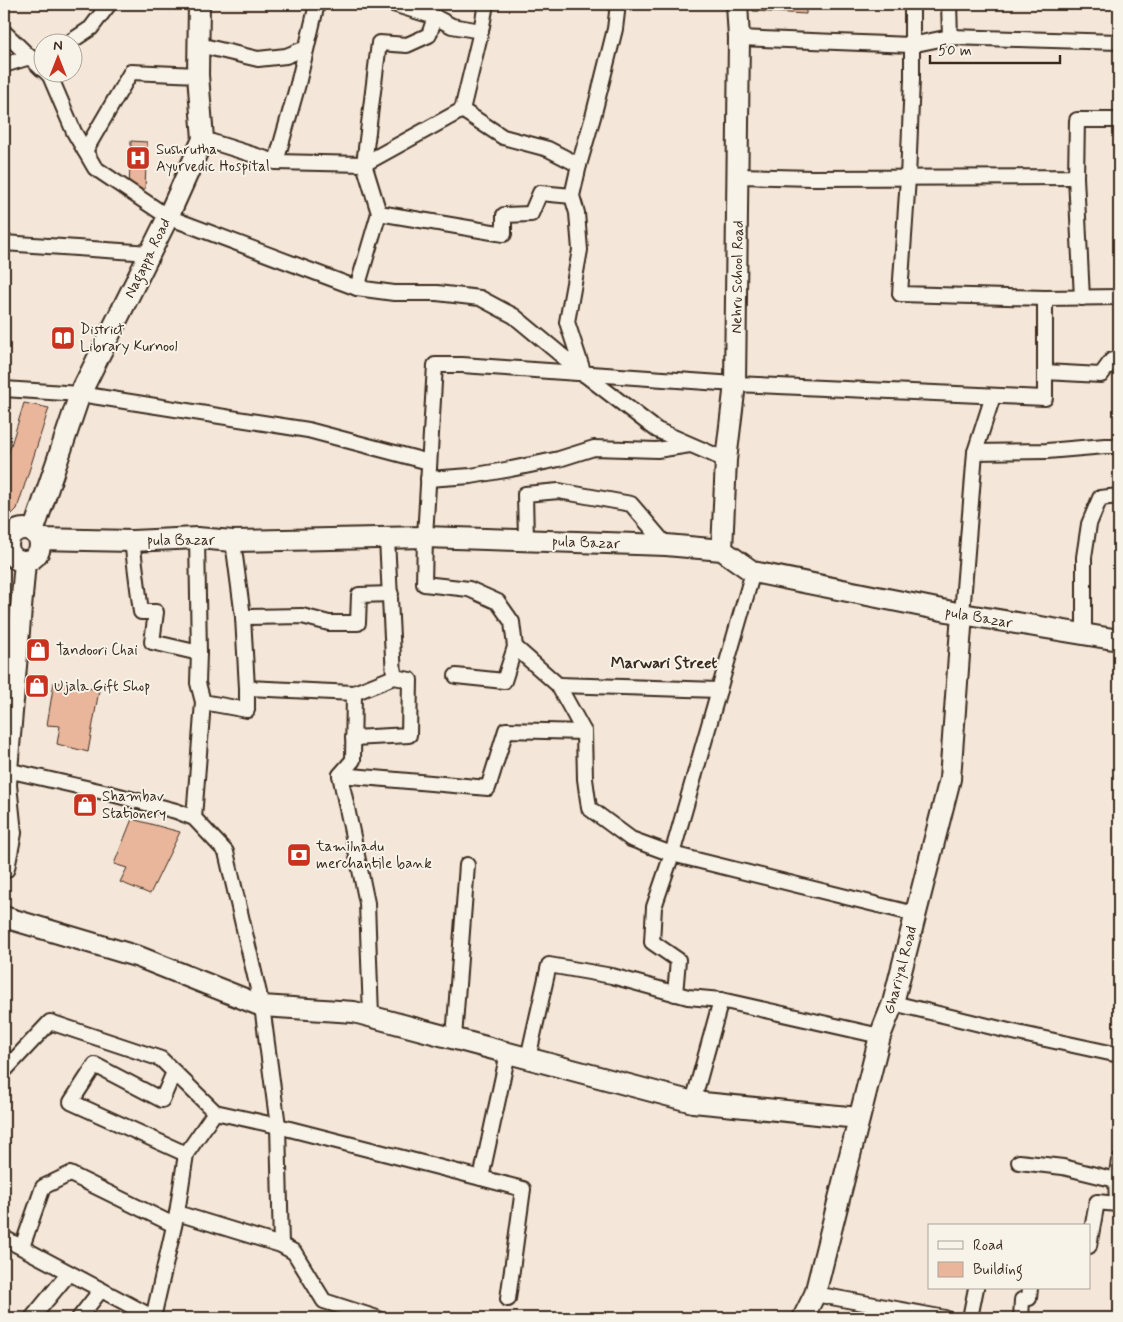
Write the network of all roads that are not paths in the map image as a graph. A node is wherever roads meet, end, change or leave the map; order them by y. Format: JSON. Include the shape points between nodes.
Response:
{"nodes":[{"id":1,"x":109,"y":4,"type":"edge"},
{"id":2,"x":199,"y":4,"type":"edge"},
{"id":3,"x":317,"y":4,"type":"edge"},
{"id":4,"x":393,"y":4,"type":"edge"},
{"id":5,"x":486,"y":4,"type":"edge"},
{"id":6,"x":618,"y":4,"type":"edge"},
{"id":7,"x":737,"y":4,"type":"edge"},
{"id":8,"x":912,"y":4,"type":"edge"},
{"id":9,"x":949,"y":4,"type":"edge"},
{"id":10,"x":435,"y":18,"type":"junction"},
{"id":11,"x":481,"y":31,"type":"junction"},
{"id":12,"x":4,"y":32,"type":"edge"},
{"id":13,"x":82,"y":34,"type":"edge"},
{"id":14,"x":950,"y":37,"type":"junction"},
{"id":15,"x":739,"y":38,"type":"junction"},
{"id":16,"x":1119,"y":42,"type":"edge"},
{"id":17,"x":199,"y":45,"type":"junction"},
{"id":18,"x":911,"y":45,"type":"junction"},
{"id":19,"x":306,"y":48,"type":"junction"},
{"id":20,"x":32,"y":58,"type":"edge"},
{"id":21,"x":4,"y":64,"type":"edge"},
{"id":22,"x":32,"y":65,"type":"edge"},
{"id":23,"x":198,"y":75,"type":"junction"},
{"id":24,"x":53,"y":82,"type":"edge"},
{"id":25,"x":462,"y":110,"type":"junction"},
{"id":26,"x":1119,"y":120,"type":"edge"},
{"id":27,"x":203,"y":139,"type":"junction"},
{"id":28,"x":85,"y":151,"type":"junction"},
{"id":29,"x":276,"y":162,"type":"junction"},
{"id":30,"x":364,"y":164,"type":"junction"},
{"id":31,"x":579,"y":165,"type":"junction"},
{"id":32,"x":738,"y":176,"type":"junction"},
{"id":33,"x":1076,"y":177,"type":"junction"},
{"id":34,"x":908,"y":178,"type":"junction"},
{"id":35,"x":572,"y":196,"type":"junction"},
{"id":36,"x":380,"y":213,"type":"junction"},
{"id":37,"x":168,"y":216,"type":"junction"},
{"id":38,"x":4,"y":243,"type":"edge"},
{"id":39,"x":150,"y":254,"type":"junction"},
{"id":40,"x":357,"y":288,"type":"junction"},
{"id":41,"x":1119,"y":297,"type":"edge"},
{"id":42,"x":1045,"y":298,"type":"junction"},
{"id":43,"x":1082,"y":298,"type":"junction"},
{"id":44,"x":1119,"y":360,"type":"edge"},
{"id":45,"x":1045,"y":372,"type":"junction"},
{"id":46,"x":584,"y":374,"type":"junction"},
{"id":47,"x":735,"y":384,"type":"junction"},
{"id":48,"x":4,"y":389,"type":"edge"},
{"id":49,"x":80,"y":394,"type":"junction"},
{"id":50,"x":993,"y":396,"type":"junction"},
{"id":51,"x":691,"y":445,"type":"junction"},
{"id":52,"x":1119,"y":446,"type":"edge"},
{"id":53,"x":975,"y":452,"type":"junction"},
{"id":54,"x":726,"y":460,"type":"junction"},
{"id":55,"x":430,"y":462,"type":"junction"},
{"id":56,"x":428,"y":479,"type":"junction"},
{"id":57,"x":1119,"y":496,"type":"edge"},
{"id":58,"x":36,"y":535,"type":"junction"},
{"id":59,"x":7,"y":536,"type":"edge"},
{"id":60,"x":425,"y":537,"type":"junction"},
{"id":61,"x":196,"y":538,"type":"junction"},
{"id":62,"x":387,"y":539,"type":"junction"},
{"id":63,"x":132,"y":540,"type":"junction"},
{"id":64,"x":526,"y":540,"type":"junction"},
{"id":65,"x":233,"y":541,"type":"junction"},
{"id":66,"x":666,"y":545,"type":"junction"},
{"id":67,"x":722,"y":550,"type":"junction"},
{"id":68,"x":14,"y":560,"type":"edge"},
{"id":69,"x":754,"y":572,"type":"junction"},
{"id":70,"x":391,"y":594,"type":"junction"},
{"id":71,"x":962,"y":614,"type":"junction"},
{"id":72,"x":243,"y":617,"type":"junction"},
{"id":73,"x":1084,"y":634,"type":"junction"},
{"id":74,"x":1119,"y":640,"type":"edge"},
{"id":75,"x":515,"y":647,"type":"junction"},
{"id":76,"x":199,"y":653,"type":"junction"},
{"id":77,"x":456,"y":676,"type":"dead end"},
{"id":78,"x":394,"y":677,"type":"junction"},
{"id":79,"x":558,"y":685,"type":"junction"},
{"id":80,"x":247,"y":688,"type":"junction"},
{"id":81,"x":719,"y":690,"type":"junction"},
{"id":82,"x":354,"y":693,"type":"junction"},
{"id":83,"x":203,"y":702,"type":"junction"},
{"id":84,"x":584,"y":732,"type":"junction"},
{"id":85,"x":353,"y":738,"type":"junction"},
{"id":86,"x":340,"y":775,"type":"junction"},
{"id":87,"x":5,"y":781,"type":"edge"},
{"id":88,"x":194,"y":818,"type":"junction"},
{"id":89,"x":672,"y":854,"type":"junction"},
{"id":90,"x":467,"y":864,"type":"dead end"},
{"id":91,"x":4,"y":868,"type":"edge"},
{"id":92,"x":915,"y":914,"type":"junction"},
{"id":93,"x":4,"y":917,"type":"edge"},
{"id":94,"x":675,"y":994,"type":"junction"},
{"id":95,"x":721,"y":1000,"type":"junction"},
{"id":96,"x":893,"y":1003,"type":"junction"},
{"id":97,"x":262,"y":1006,"type":"junction"},
{"id":98,"x":370,"y":1016,"type":"junction"},
{"id":99,"x":880,"y":1036,"type":"junction"},
{"id":100,"x":454,"y":1038,"type":"junction"},
{"id":101,"x":508,"y":1053,"type":"junction"},
{"id":102,"x":1119,"y":1055,"type":"edge"},
{"id":103,"x":528,"y":1058,"type":"junction"},
{"id":104,"x":4,"y":1070,"type":"edge"},
{"id":105,"x":174,"y":1072,"type":"junction"},
{"id":106,"x":693,"y":1102,"type":"junction"},
{"id":107,"x":215,"y":1112,"type":"junction"},
{"id":108,"x":859,"y":1118,"type":"junction"},
{"id":109,"x":278,"y":1126,"type":"junction"},
{"id":110,"x":186,"y":1154,"type":"junction"},
{"id":111,"x":1119,"y":1161,"type":"edge"},
{"id":112,"x":1018,"y":1162,"type":"dead end"},
{"id":113,"x":481,"y":1178,"type":"junction"},
{"id":114,"x":1117,"y":1188,"type":"edge"},
{"id":115,"x":176,"y":1219,"type":"junction"},
{"id":116,"x":4,"y":1238,"type":"edge"},
{"id":117,"x":1090,"y":1240,"type":"edge"},
{"id":118,"x":281,"y":1245,"type":"junction"},
{"id":119,"x":22,"y":1247,"type":"junction"},
{"id":120,"x":70,"y":1273,"type":"junction"},
{"id":121,"x":101,"y":1290,"type":"junction"},
{"id":122,"x":976,"y":1290,"type":"edge"},
{"id":123,"x":1030,"y":1290,"type":"edge"},
{"id":124,"x":815,"y":1294,"type":"junction"},
{"id":125,"x":508,"y":1299,"type":"dead end"},
{"id":126,"x":133,"y":1314,"type":"edge"},
{"id":127,"x":32,"y":1318,"type":"edge"},
{"id":128,"x":79,"y":1318,"type":"edge"},
{"id":129,"x":154,"y":1318,"type":"edge"},
{"id":130,"x":377,"y":1318,"type":"edge"},
{"id":131,"x":803,"y":1318,"type":"edge"},
{"id":132,"x":945,"y":1318,"type":"edge"},
{"id":133,"x":970,"y":1318,"type":"edge"},
{"id":134,"x":1021,"y":1318,"type":"edge"}],
"edges":[{"from":1,"to":13,"type":"street","via":[[91,28]]},
{"from":2,"to":17,"type":"street","name":"Nagappa Road"},
{"from":3,"to":19,"type":"street"},
{"from":4,"to":10,"type":"street"},
{"from":5,"to":11,"type":"street"},
{"from":6,"to":31,"type":"street","via":[[615,29]]},
{"from":7,"to":15,"type":"street","name":"Nehru School Road"},
{"from":8,"to":18,"type":"street"},
{"from":9,"to":14,"type":"street"},
{"from":10,"to":11,"type":"street","via":[[452,26]]},
{"from":10,"to":30,"type":"street","via":[[429,35],[407,45],[380,42]]},
{"from":11,"to":25,"type":"street"},
{"from":12,"to":20,"type":"street"},
{"from":14,"to":16,"type":"street"},
{"from":14,"to":18,"type":"street"},
{"from":15,"to":18,"type":"street"},
{"from":15,"to":32,"type":"street","name":"Nehru School Road"},
{"from":17,"to":19,"type":"street","via":[[258,59],[286,56]]},
{"from":17,"to":23,"type":"street","name":"Nagappa Road"},
{"from":18,"to":34,"type":"street"},
{"from":19,"to":29,"type":"street"},
{"from":21,"to":22,"type":"street"},
{"from":23,"to":27,"type":"street","name":"Nagappa Road"},
{"from":23,"to":28,"type":"street","via":[[132,72]]},
{"from":24,"to":28,"type":"street"},
{"from":25,"to":30,"type":"street"},
{"from":25,"to":31,"type":"street","via":[[503,137],[548,149]]},
{"from":26,"to":33,"type":"street","via":[[1077,120]]},
{"from":27,"to":29,"type":"street"},
{"from":27,"to":37,"type":"street","name":"Nagappa Road"},
{"from":28,"to":37,"type":"street","via":[[95,168]]},
{"from":29,"to":30,"type":"street"},
{"from":30,"to":36,"type":"street"},
{"from":31,"to":35,"type":"street"},
{"from":32,"to":34,"type":"street"},
{"from":32,"to":47,"type":"street","name":"Nehru School Road"},
{"from":33,"to":34,"type":"street"},
{"from":33,"to":43,"type":"street"},
{"from":34,"to":42,"type":"street","via":[[900,294]]},
{"from":35,"to":36,"type":"street","via":[[540,193],[531,214],[504,214],[504,234]]},
{"from":35,"to":46,"type":"street","via":[[580,250],[567,322]]},
{"from":36,"to":40,"type":"street"},
{"from":37,"to":39,"type":"street","name":"Nagappa Road"},
{"from":37,"to":40,"type":"street"},
{"from":38,"to":39,"type":"street"},
{"from":39,"to":49,"type":"street","name":"Nagappa Road"},
{"from":40,"to":46,"type":"street","via":[[480,298],[514,316]]},
{"from":41,"to":43,"type":"street"},
{"from":42,"to":43,"type":"street"},
{"from":42,"to":45,"type":"street"},
{"from":44,"to":45,"type":"street","via":[[1112,360],[1101,375]]},
{"from":45,"to":50,"type":"street","via":[[1045,398]]},
{"from":46,"to":47,"type":"street"},
{"from":46,"to":51,"type":"street","via":[[656,430]]},
{"from":46,"to":55,"type":"street","via":[[435,365]]},
{"from":47,"to":50,"type":"street"},
{"from":47,"to":54,"type":"street","name":"Nehru School Road"},
{"from":48,"to":49,"type":"street"},
{"from":49,"to":55,"type":"street","via":[[308,430]]},
{"from":49,"to":58,"type":"street","name":"Nagappa Road"},
{"from":50,"to":53,"type":"street"},
{"from":51,"to":54,"type":"street"},
{"from":51,"to":56,"type":"street","via":[[657,450],[594,448],[511,469]]},
{"from":52,"to":53,"type":"street"},
{"from":53,"to":71,"type":"street"},
{"from":54,"to":67,"type":"street","name":"Nehru School Road"},
{"from":55,"to":56,"type":"street"},
{"from":56,"to":60,"type":"street"},
{"from":57,"to":73,"type":"street","via":[[1100,498],[1089,524],[1084,557]]},
{"from":58,"to":59,"type":"street","via":[[22,529]]},
{"from":58,"to":63,"type":"street","name":"pula Bazar"},
{"from":58,"to":68,"type":"street","via":[[40,544],[38,554],[30,560]]},
{"from":59,"to":68,"type":"street","via":[[8,550]]},
{"from":60,"to":62,"type":"street","name":"pula Bazar"},
{"from":60,"to":64,"type":"street","name":"pula Bazar"},
{"from":60,"to":75,"type":"street","via":[[424,584],[469,589],[498,602],[512,622]]},
{"from":61,"to":63,"type":"street","name":"pula Bazar"},
{"from":61,"to":65,"type":"street","name":"pula Bazar"},
{"from":61,"to":76,"type":"street"},
{"from":62,"to":65,"type":"street","name":"pula Bazar"},
{"from":62,"to":70,"type":"street"},
{"from":63,"to":76,"type":"street","via":[[141,612],[156,612],[152,642]]},
{"from":64,"to":66,"type":"street","name":"pula Bazar"},
{"from":64,"to":66,"type":"street","via":[[525,494],[559,491],[631,504]]},
{"from":65,"to":72,"type":"street"},
{"from":66,"to":67,"type":"street","name":"pula Bazar"},
{"from":67,"to":69,"type":"street","name":"pula Bazar"},
{"from":68,"to":87,"type":"street"},
{"from":69,"to":71,"type":"street","name":"pula Bazar"},
{"from":69,"to":81,"type":"street"},
{"from":70,"to":72,"type":"street","via":[[359,595],[358,623],[329,623],[302,616]]},
{"from":70,"to":78,"type":"street"},
{"from":71,"to":73,"type":"street","name":"pula Bazar"},
{"from":71,"to":92,"type":"street","name":"Ghariyal Road","via":[[950,778]]},
{"from":72,"to":80,"type":"street"},
{"from":73,"to":74,"type":"street","name":"pula Bazar"},
{"from":75,"to":77,"type":"street","via":[[504,681]]},
{"from":75,"to":79,"type":"street"},
{"from":76,"to":83,"type":"street","via":[[198,683]]},
{"from":78,"to":82,"type":"street"},
{"from":78,"to":85,"type":"street","via":[[410,680],[408,735]]},
{"from":79,"to":81,"type":"street"},
{"from":79,"to":84,"type":"street"},
{"from":80,"to":82,"type":"street"},
{"from":80,"to":83,"type":"street","via":[[247,710]]},
{"from":81,"to":89,"type":"street"},
{"from":82,"to":85,"type":"street"},
{"from":83,"to":88,"type":"street"},
{"from":84,"to":86,"type":"street","via":[[506,730],[488,788]]},
{"from":84,"to":89,"type":"street","via":[[589,808],[631,840]]},
{"from":85,"to":86,"type":"street","via":[[353,760]]},
{"from":86,"to":98,"type":"street","via":[[368,903]]},
{"from":87,"to":88,"type":"street","via":[[108,793]]},
{"from":87,"to":91,"type":"street","via":[[11,833]]},
{"from":88,"to":97,"type":"street","via":[[226,852]]},
{"from":89,"to":92,"type":"street"},
{"from":89,"to":94,"type":"street","via":[[654,907],[652,942],[678,960]]},
{"from":90,"to":100,"type":"street"},
{"from":92,"to":96,"type":"street","name":"Ghariyal Road"},
{"from":93,"to":97,"type":"street","via":[[139,957]]},
{"from":94,"to":95,"type":"street"},
{"from":94,"to":103,"type":"street","via":[[612,976],[549,965]]},
{"from":95,"to":99,"type":"street"},
{"from":95,"to":106,"type":"street"},
{"from":96,"to":99,"type":"street","name":"Ghariyal Road"},
{"from":96,"to":102,"type":"street"},
{"from":97,"to":98,"type":"street","via":[[354,1012]]},
{"from":97,"to":109,"type":"street"},
{"from":98,"to":100,"type":"street"},
{"from":99,"to":108,"type":"street","name":"Ghariyal Road"},
{"from":100,"to":101,"type":"street"},
{"from":101,"to":103,"type":"street"},
{"from":101,"to":113,"type":"street"},
{"from":103,"to":106,"type":"street"},
{"from":104,"to":105,"type":"street","via":[[50,1022],[161,1059]]},
{"from":105,"to":107,"type":"street"},
{"from":105,"to":110,"type":"street","via":[[162,1100],[95,1065],[71,1102]]},
{"from":106,"to":108,"type":"street"},
{"from":107,"to":109,"type":"street"},
{"from":107,"to":110,"type":"street"},
{"from":108,"to":124,"type":"street","name":"Ghariyal Road"},
{"from":109,"to":113,"type":"street"},
{"from":109,"to":118,"type":"street"},
{"from":110,"to":115,"type":"street"},
{"from":111,"to":114,"type":"street"},
{"from":112,"to":114,"type":"street","via":[[1063,1167]]},
{"from":113,"to":125,"type":"street","via":[[523,1189]]},
{"from":114,"to":117,"type":"street","via":[[1117,1204],[1097,1202]]},
{"from":115,"to":118,"type":"street"},
{"from":115,"to":119,"type":"street","via":[[70,1174],[44,1187]]},
{"from":115,"to":129,"type":"street"},
{"from":116,"to":119,"type":"street"},
{"from":118,"to":130,"type":"street","via":[[294,1252],[324,1301]]},
{"from":119,"to":120,"type":"street"},
{"from":120,"to":121,"type":"street"},
{"from":120,"to":127,"type":"street"},
{"from":121,"to":126,"type":"street"},
{"from":121,"to":128,"type":"street"},
{"from":122,"to":133,"type":"street"},
{"from":123,"to":134,"type":"street","via":[[1029,1298],[1022,1300]]},
{"from":124,"to":131,"type":"street","name":"Ghariyal Road"},
{"from":124,"to":132,"type":"street"},
{"from":126,"to":129,"type":"street"}]}
